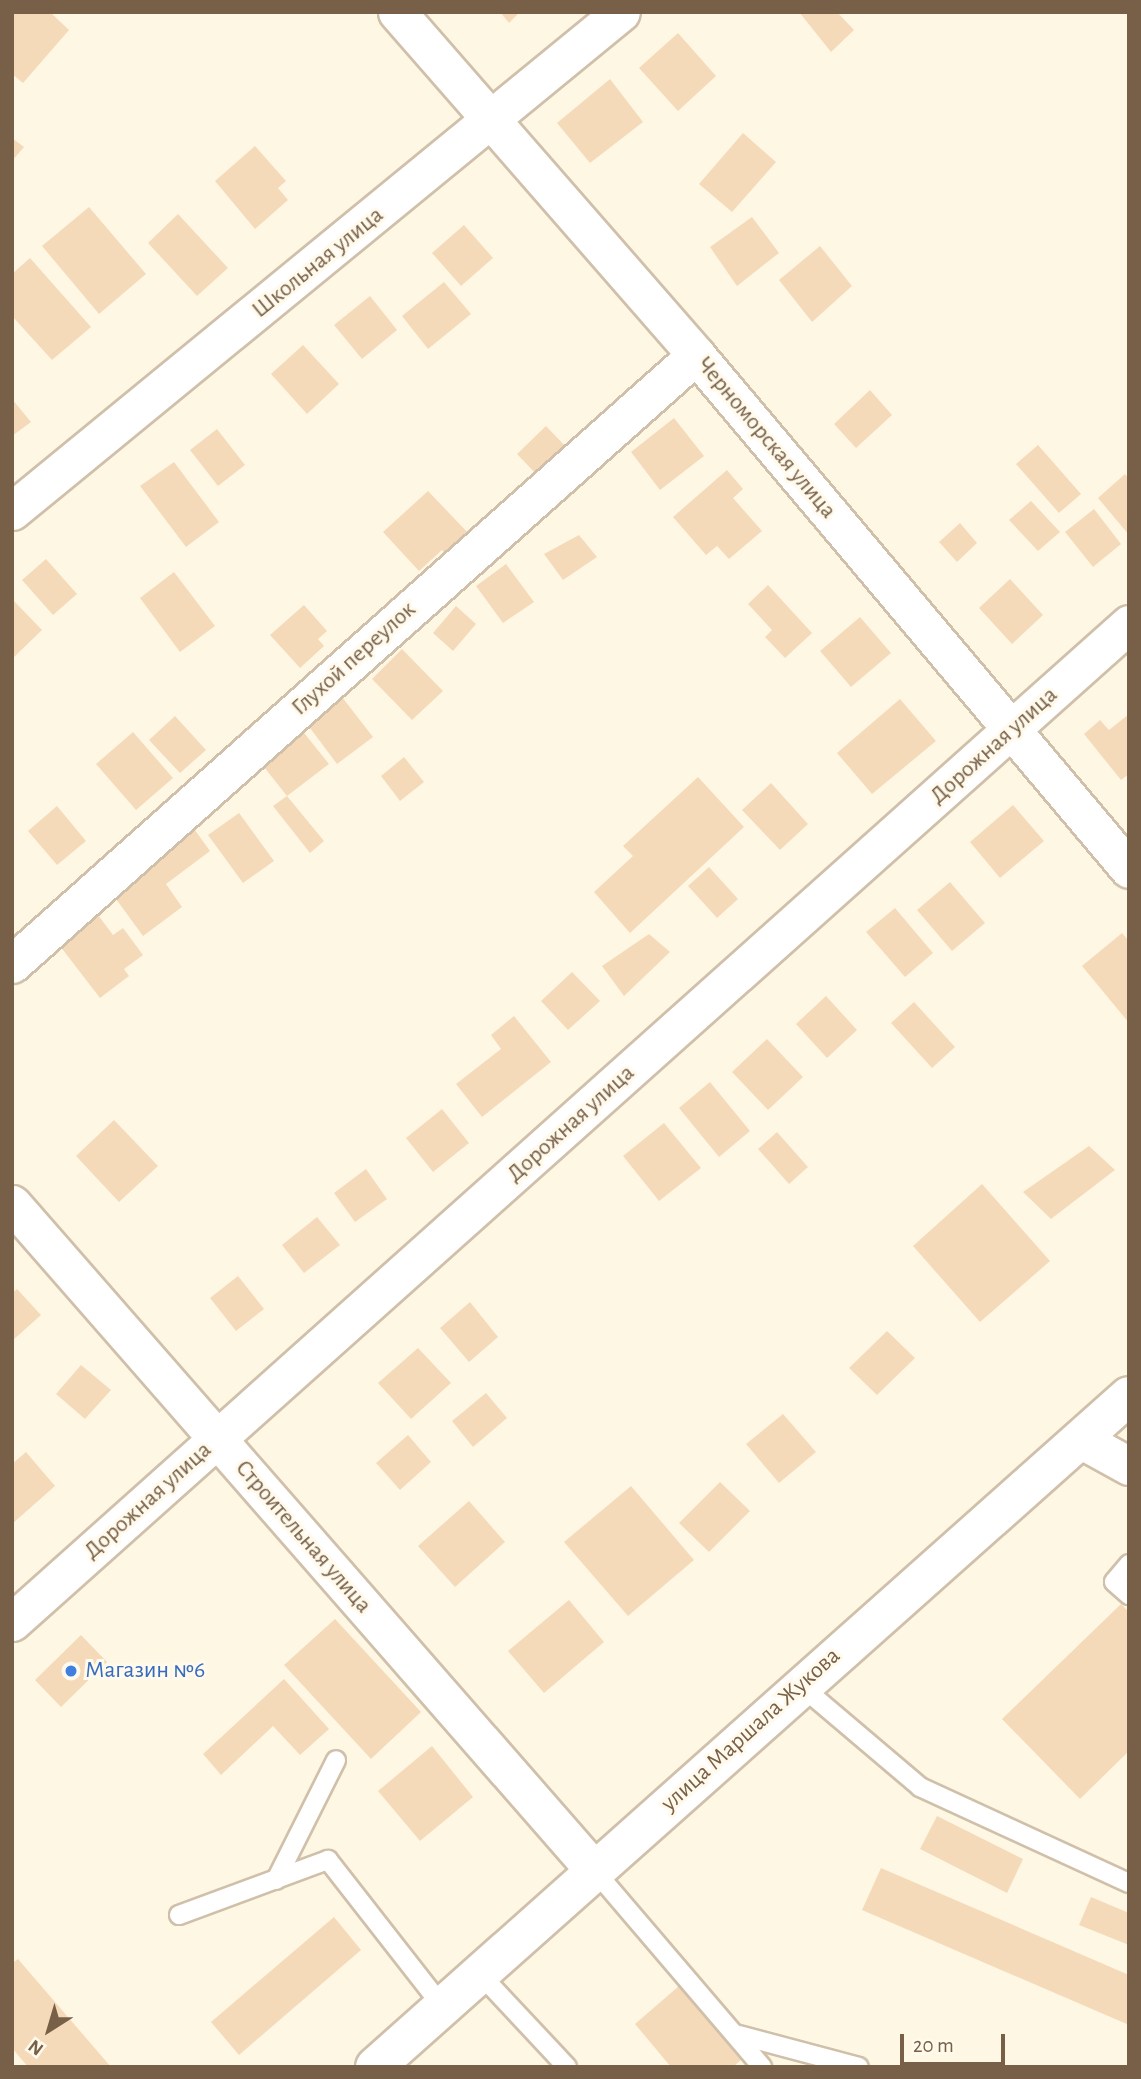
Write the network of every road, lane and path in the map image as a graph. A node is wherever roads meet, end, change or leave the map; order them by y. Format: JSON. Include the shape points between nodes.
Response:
{"nodes":[{"id":1,"x":397,"y":12,"type":"edge"},
{"id":2,"x":621,"y":12,"type":"edge"},
{"id":3,"x":494,"y":121,"type":"junction"},
{"id":4,"x":696,"y":355,"type":"junction"},
{"id":5,"x":12,"y":511,"type":"edge"},
{"id":6,"x":1129,"y":624,"type":"edge"},
{"id":7,"x":1012,"y":729,"type":"junction"},
{"id":8,"x":1129,"y":869,"type":"edge"},
{"id":9,"x":12,"y":964,"type":"edge"},
{"id":10,"x":12,"y":1205,"type":"edge"},
{"id":11,"x":1129,"y":1396,"type":"edge"},
{"id":12,"x":1080,"y":1439,"type":"junction"},
{"id":13,"x":217,"y":1440,"type":"junction"},
{"id":14,"x":1129,"y":1466,"type":"edge"},
{"id":15,"x":1129,"y":1564,"type":"edge"},
{"id":16,"x":1129,"y":1595,"type":"edge"},
{"id":17,"x":12,"y":1622,"type":"edge"},
{"id":18,"x":801,"y":1686,"type":"junction"},
{"id":19,"x":336,"y":1760,"type":"dead end"},
{"id":20,"x":594,"y":1870,"type":"junction"},
{"id":21,"x":276,"y":1880,"type":"junction"},
{"id":22,"x":1129,"y":1883,"type":"edge"},
{"id":23,"x":179,"y":1915,"type":"dead end"},
{"id":24,"x":479,"y":1973,"type":"junction"},
{"id":25,"x":442,"y":2006,"type":"junction"},
{"id":26,"x":739,"y":2035,"type":"junction"},
{"id":27,"x":375,"y":2067,"type":"edge"},
{"id":28,"x":567,"y":2067,"type":"edge"},
{"id":29,"x":762,"y":2067,"type":"edge"},
{"id":30,"x":859,"y":2067,"type":"edge"}],
"edges":[{"from":1,"to":3,"type":"street","name":"Черноморская улица"},
{"from":2,"to":3,"type":"street","name":"Школьная улица"},
{"from":3,"to":4,"type":"street","name":"Черноморская улица"},
{"from":3,"to":5,"type":"street","name":"Школьная улица"},
{"from":4,"to":7,"type":"street","name":"Черноморская улица"},
{"from":4,"to":9,"type":"street","name":"Глухой переулок"},
{"from":6,"to":7,"type":"street","name":"Дорожная улица"},
{"from":7,"to":8,"type":"street","name":"Черноморская улица"},
{"from":7,"to":13,"type":"street","name":"Дорожная улица"},
{"from":10,"to":13,"type":"street","name":"Строительная улица"},
{"from":11,"to":12,"type":"main road","name":"улица Маршала Жукова"},
{"from":12,"to":14,"type":"street"},
{"from":12,"to":18,"type":"main road","name":"улица Маршала Жукова"},
{"from":13,"to":17,"type":"street","name":"Дорожная улица"},
{"from":13,"to":20,"type":"street","name":"Строительная улица"},
{"from":15,"to":16,"type":"lane","via":[[1114,1582]]},
{"from":18,"to":20,"type":"main road","name":"улица Маршала Жукова"},
{"from":18,"to":22,"type":"lane","via":[[920,1787]]},
{"from":19,"to":21,"type":"lane"},
{"from":20,"to":24,"type":"main road","name":"улица Маршала Жукова"},
{"from":20,"to":26,"type":"lane"},
{"from":21,"to":23,"type":"lane"},
{"from":21,"to":25,"type":"lane","via":[[328,1860]]},
{"from":24,"to":25,"type":"main road","name":"улица Маршала Жукова"},
{"from":24,"to":28,"type":"lane"},
{"from":25,"to":27,"type":"main road","name":"улица Маршала Жукова"},
{"from":26,"to":29,"type":"lane"},
{"from":26,"to":30,"type":"lane"}]}
